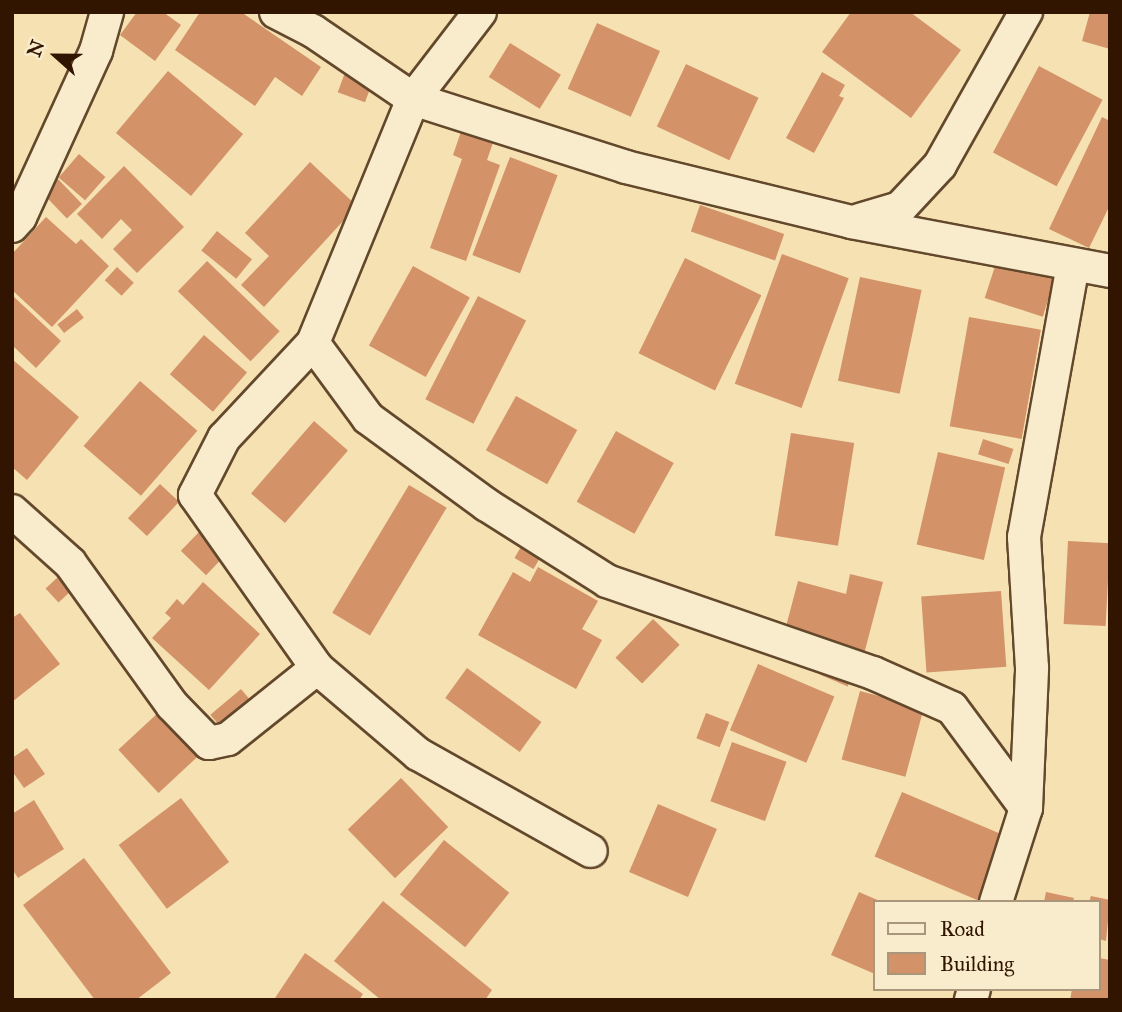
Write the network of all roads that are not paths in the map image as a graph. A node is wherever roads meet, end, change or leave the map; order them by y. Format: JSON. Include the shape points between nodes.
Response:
{"nodes":[{"id":1,"x":107,"y":12,"type":"edge"},
{"id":2,"x":276,"y":12,"type":"edge"},
{"id":3,"x":480,"y":12,"type":"edge"},
{"id":4,"x":1026,"y":12,"type":"edge"},
{"id":5,"x":413,"y":99,"type":"junction"},
{"id":6,"x":851,"y":222,"type":"junction"},
{"id":7,"x":12,"y":226,"type":"edge"},
{"id":8,"x":1073,"y":266,"type":"junction"},
{"id":9,"x":1110,"y":271,"type":"edge"},
{"id":10,"x":313,"y":343,"type":"junction"},
{"id":11,"x":12,"y":511,"type":"edge"},
{"id":12,"x":317,"y":668,"type":"junction"},
{"id":13,"x":1026,"y":808,"type":"junction"},
{"id":14,"x":591,"y":851,"type":"dead end"},
{"id":15,"x":997,"y":900,"type":"edge"}],
"edges":[{"from":1,"to":7,"type":"street","via":[[96,51]]},
{"from":2,"to":5,"type":"street","via":[[313,31]]},
{"from":3,"to":5,"type":"street"},
{"from":4,"to":6,"type":"street","via":[[940,165],[900,208]]},
{"from":5,"to":6,"type":"street","via":[[626,167]]},
{"from":5,"to":10,"type":"street"},
{"from":6,"to":8,"type":"street"},
{"from":8,"to":9,"type":"street"},
{"from":8,"to":13,"type":"street","via":[[1024,537],[1032,668]]},
{"from":10,"to":12,"type":"street","via":[[224,438],[195,495]]},
{"from":10,"to":13,"type":"street","via":[[368,418],[487,505],[607,581],[873,673],[952,708]]},
{"from":11,"to":12,"type":"street","via":[[70,563],[172,705],[209,743],[228,739]]},
{"from":12,"to":14,"type":"street","via":[[418,754]]},
{"from":13,"to":15,"type":"street"}]}
